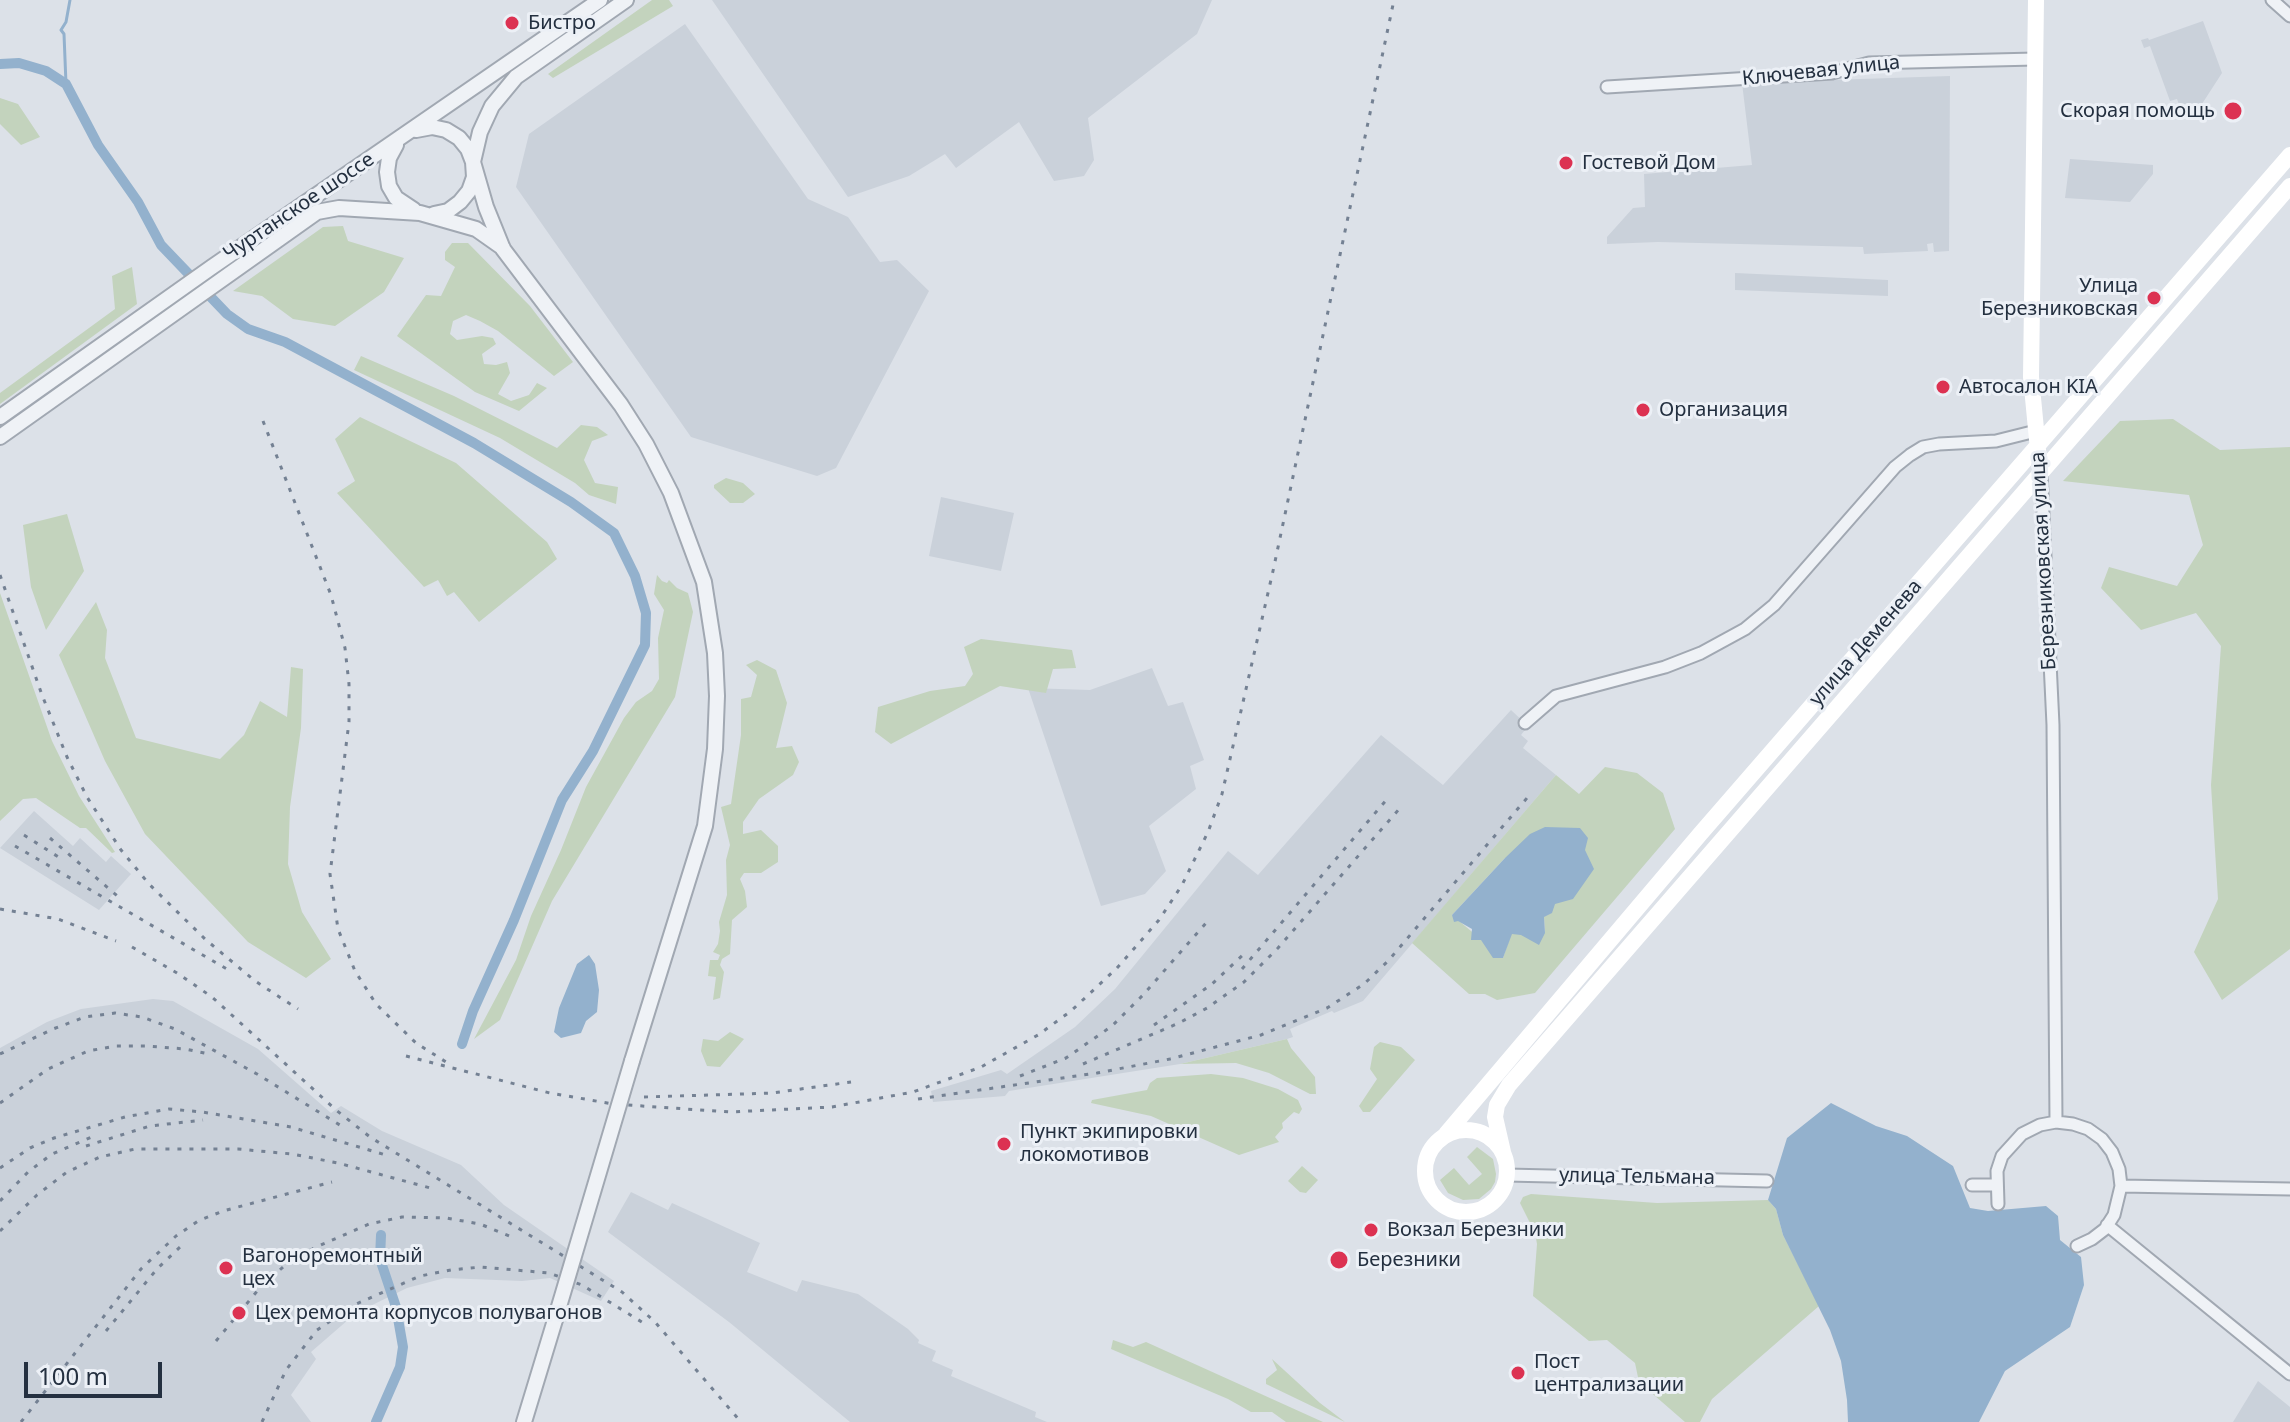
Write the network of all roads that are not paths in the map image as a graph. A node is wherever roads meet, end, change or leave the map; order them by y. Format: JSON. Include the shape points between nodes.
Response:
{"nodes":[{"id":1,"x":600,"y":0,"type":"edge"},
{"id":2,"x":626,"y":0,"type":"edge"},
{"id":3,"x":2036,"y":0,"type":"edge"},
{"id":4,"x":2272,"y":0,"type":"edge"},
{"id":5,"x":2290,"y":16,"type":"edge"},
{"id":6,"x":2035,"y":59,"type":"junction"},
{"id":7,"x":1607,"y":87,"type":"dead end"},
{"id":8,"x":407,"y":134,"type":"junction"},
{"id":9,"x":2290,"y":155,"type":"edge"},
{"id":10,"x":473,"y":162,"type":"junction"},
{"id":11,"x":2290,"y":186,"type":"edge"},
{"id":12,"x":420,"y":213,"type":"junction"},
{"id":13,"x":503,"y":249,"type":"junction"},
{"id":14,"x":0,"y":417,"type":"edge"},
{"id":15,"x":0,"y":437,"type":"edge"},
{"id":16,"x":2036,"y":438,"type":"junction"},
{"id":17,"x":2041,"y":472,"type":"junction"},
{"id":18,"x":1525,"y":723,"type":"dead end"},
{"id":19,"x":2056,"y":1122,"type":"junction"},
{"id":20,"x":1446,"y":1134,"type":"junction"},
{"id":21,"x":1503,"y":1152,"type":"junction"},
{"id":22,"x":1507,"y":1175,"type":"junction"},
{"id":23,"x":1767,"y":1181,"type":"dead end"},
{"id":24,"x":1972,"y":1185,"type":"dead end"},
{"id":25,"x":1995,"y":1185,"type":"junction"},
{"id":26,"x":2121,"y":1186,"type":"junction"},
{"id":27,"x":2290,"y":1189,"type":"edge"},
{"id":28,"x":1998,"y":1204,"type":"dead end"},
{"id":29,"x":2107,"y":1225,"type":"junction"},
{"id":30,"x":2077,"y":1246,"type":"dead end"},
{"id":31,"x":2290,"y":1374,"type":"edge"},
{"id":32,"x":524,"y":1422,"type":"edge"}],
"edges":[{"from":1,"to":8,"type":"street","name":"Чуртанское шоссе"},
{"from":2,"to":10,"type":"street","via":[[516,77],[492,106]]},
{"from":3,"to":6,"type":"main road","name":"Березниковская улица"},
{"from":4,"to":5,"type":"street"},
{"from":6,"to":7,"type":"street","name":"Ключевая улица","via":[[1869,63],[1832,73]]},
{"from":6,"to":16,"type":"main road","name":"Березниковская улица","via":[[2031,377]]},
{"from":8,"to":10,"type":"street","via":[[432,127],[446,130],[459,138]]},
{"from":8,"to":12,"type":"street","via":[[389,158],[389,186],[396,198]]},
{"from":8,"to":14,"type":"street","name":"Чуртанское шоссе"},
{"from":9,"to":16,"type":"main road","name":"улица Деменева"},
{"from":10,"to":12,"type":"street","via":[[474,177],[460,202],[448,211]]},
{"from":10,"to":13,"type":"street"},
{"from":11,"to":17,"type":"main road","name":"улица Деменева"},
{"from":12,"to":13,"type":"street","name":"Чуртанское шоссе","via":[[476,229]]},
{"from":12,"to":15,"type":"street","name":"Чуртанское шоссе","via":[[339,208],[317,212]]},
{"from":13,"to":32,"type":"street","bridge":true,"via":[[621,405],[671,493],[704,582],[717,696],[705,826]]},
{"from":16,"to":17,"type":"main road","name":"Березниковская улица"},
{"from":16,"to":18,"type":"street","via":[[1923,447],[1895,467],[1786,592],[1745,629],[1665,667],[1556,696]]},
{"from":16,"to":20,"type":"main road","name":"улица Деменева"},
{"from":17,"to":19,"type":"street","name":"Березниковская улица","via":[[2053,725]]},
{"from":17,"to":21,"type":"main road","name":"улица Деменева","via":[[1509,1085],[1495,1117]]},
{"from":19,"to":25,"type":"street","via":[[2032,1128],[2012,1142],[2002,1156]]},
{"from":19,"to":26,"type":"street","via":[[2088,1129],[2102,1139],[2119,1169]]},
{"from":20,"to":21,"type":"main road","via":[[1475,1130]]},
{"from":20,"to":22,"type":"main road","via":[[1431,1147],[1424,1167],[1426,1184],[1439,1203],[1464,1213],[1482,1210],[1500,1195]]},
{"from":21,"to":22,"type":"main road"},
{"from":22,"to":23,"type":"street","name":"улица Тельмана"},
{"from":24,"to":25,"type":"street"},
{"from":25,"to":28,"type":"street"},
{"from":26,"to":27,"type":"street"},
{"from":26,"to":29,"type":"street"},
{"from":29,"to":30,"type":"street"},
{"from":29,"to":31,"type":"street"}]}
